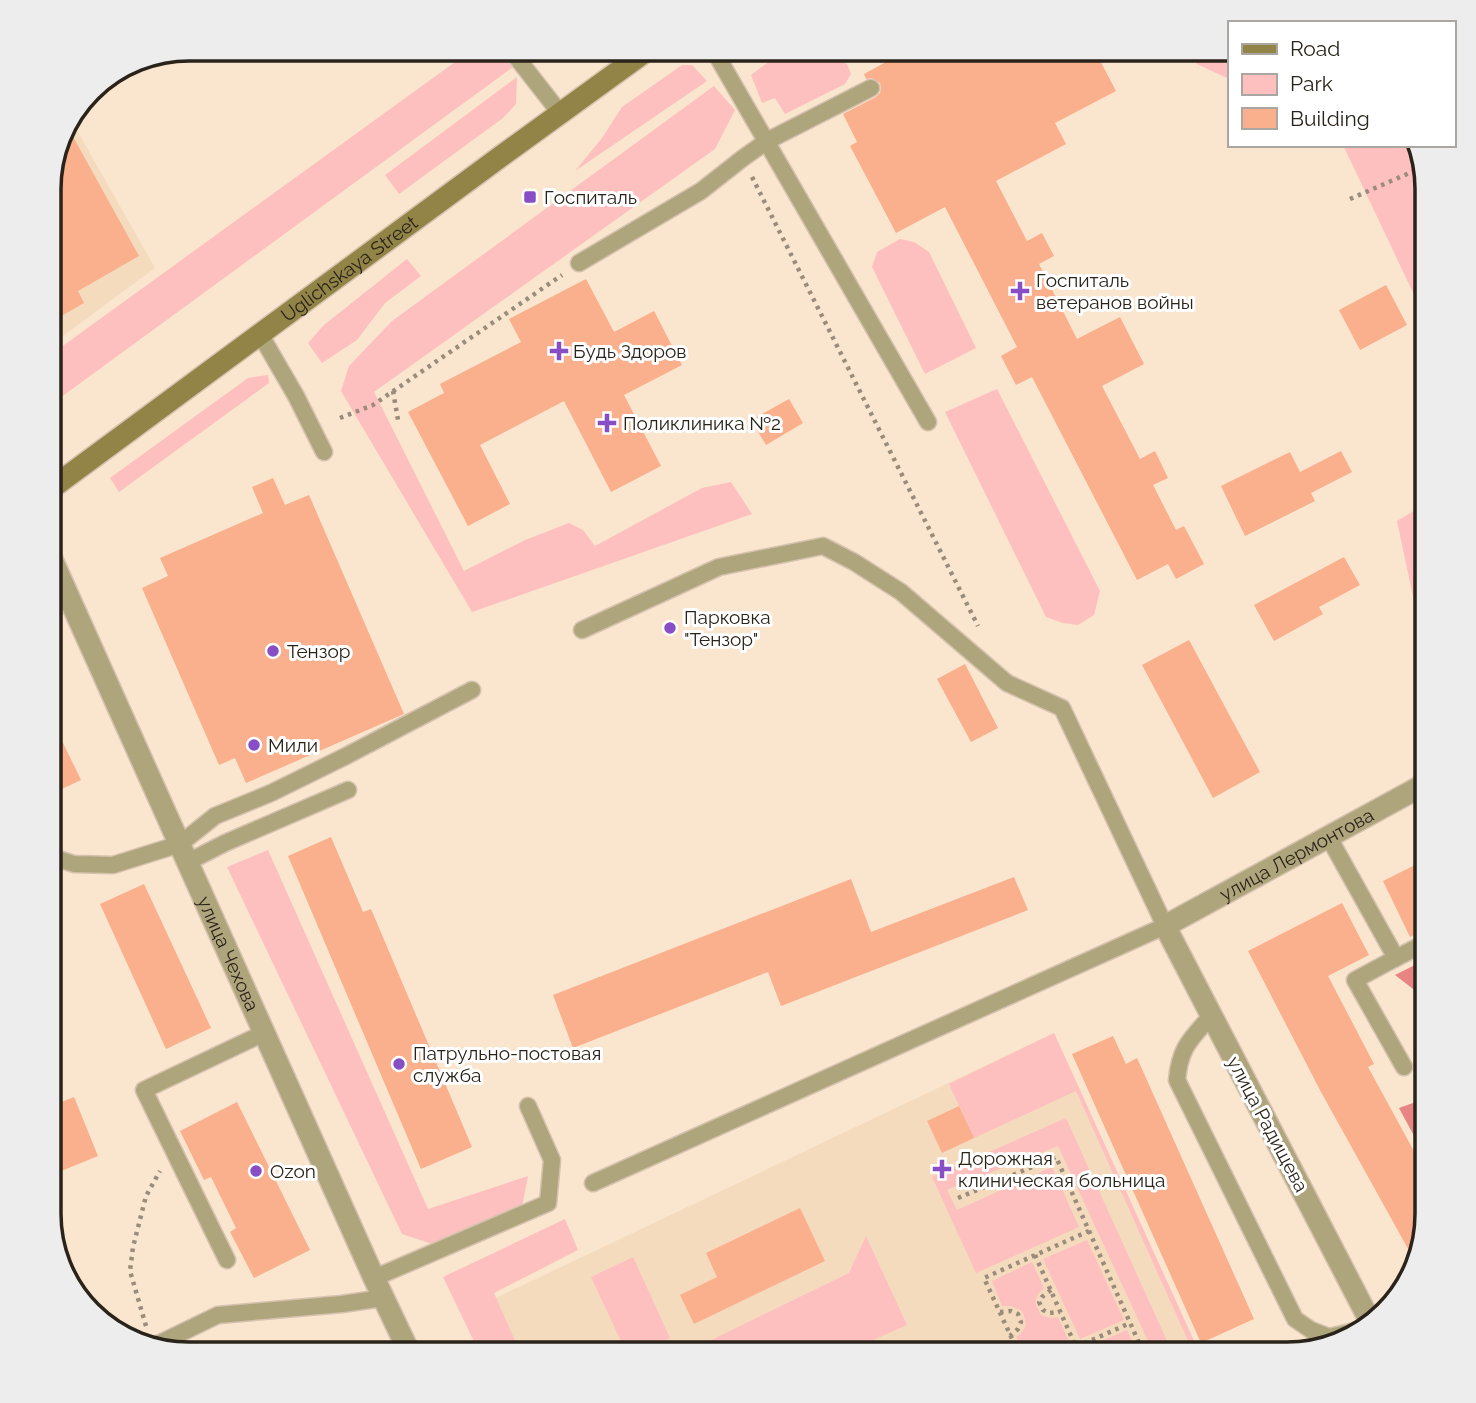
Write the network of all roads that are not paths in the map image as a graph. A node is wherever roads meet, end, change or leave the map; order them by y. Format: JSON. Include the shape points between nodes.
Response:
{"nodes":[{"id":1,"x":519,"y":61,"type":"edge"},
{"id":2,"x":632,"y":61,"type":"edge"},
{"id":3,"x":720,"y":61,"type":"edge"},
{"id":4,"x":871,"y":88,"type":"dead end"},
{"id":5,"x":559,"y":114,"type":"junction"},
{"id":6,"x":767,"y":141,"type":"junction"},
{"id":7,"x":579,"y":263,"type":"road end"},
{"id":8,"x":260,"y":334,"type":"junction"},
{"id":9,"x":928,"y":422,"type":"dead end"},
{"id":10,"x":324,"y":452,"type":"dead end"},
{"id":11,"x":62,"y":480,"type":"edge"},
{"id":12,"x":62,"y":581,"type":"edge"},
{"id":13,"x":582,"y":630,"type":"dead end"},
{"id":14,"x":472,"y":690,"type":"dead end"},
{"id":15,"x":348,"y":790,"type":"dead end"},
{"id":16,"x":1415,"y":790,"type":"edge"},
{"id":17,"x":1328,"y":836,"type":"junction"},
{"id":18,"x":184,"y":853,"type":"junction"},
{"id":19,"x":62,"y":860,"type":"edge"},
{"id":20,"x":1165,"y":926,"type":"junction"},
{"id":21,"x":1415,"y":948,"type":"edge"},
{"id":22,"x":1396,"y":958,"type":"junction"},
{"id":23,"x":1211,"y":1016,"type":"junction"},
{"id":24,"x":264,"y":1032,"type":"junction"},
{"id":25,"x":1404,"y":1067,"type":"dead end"},
{"id":26,"x":528,"y":1106,"type":"dead end"},
{"id":27,"x":593,"y":1183,"type":"dead end"},
{"id":28,"x":227,"y":1260,"type":"dead end"},
{"id":29,"x":374,"y":1278,"type":"junction"},
{"id":30,"x":383,"y":1298,"type":"junction"},
{"id":31,"x":1366,"y":1314,"type":"edge"},
{"id":32,"x":1325,"y":1335,"type":"edge"},
{"id":33,"x":168,"y":1340,"type":"edge"},
{"id":34,"x":404,"y":1342,"type":"edge"}],
"edges":[{"from":1,"to":5,"type":"lane"},
{"from":2,"to":5,"type":"main road","name":"Uglichskaya Street"},
{"from":3,"to":6,"type":"lane"},
{"from":4,"to":6,"type":"lane"},
{"from":5,"to":8,"type":"main road","name":"Uglichskaya Street"},
{"from":6,"to":7,"type":"lane","via":[[701,191]]},
{"from":6,"to":9,"type":"lane"},
{"from":8,"to":10,"type":"lane"},
{"from":8,"to":11,"type":"main road","name":"Uglichskaya Street"},
{"from":12,"to":18,"type":"street","name":"улица Чехова"},
{"from":13,"to":20,"type":"lane","via":[[719,566],[823,547],[854,562],[901,592],[1007,683],[1062,708]]},
{"from":14,"to":18,"type":"lane","via":[[271,793],[215,816]]},
{"from":15,"to":18,"type":"lane","via":[[225,843]]},
{"from":16,"to":17,"type":"street","name":"улица Лермонтова"},
{"from":17,"to":20,"type":"street","name":"улица Лермонтова"},
{"from":17,"to":22,"type":"lane"},
{"from":18,"to":19,"type":"lane","via":[[113,864]]},
{"from":18,"to":24,"type":"street","name":"улица Чехова"},
{"from":20,"to":23,"type":"street","name":"улица Радищева"},
{"from":20,"to":27,"type":"lane"},
{"from":21,"to":22,"type":"lane"},
{"from":22,"to":25,"type":"lane","via":[[1355,980]]},
{"from":23,"to":31,"type":"street","name":"улица Радищева"},
{"from":23,"to":32,"type":"lane","via":[[1186,1045],[1178,1062],[1177,1080],[1295,1319]]},
{"from":24,"to":28,"type":"lane","via":[[144,1090]]},
{"from":24,"to":29,"type":"street","name":"улица Чехова"},
{"from":26,"to":29,"type":"lane","via":[[552,1160],[548,1203]]},
{"from":29,"to":30,"type":"street","name":"улица Чехова"},
{"from":30,"to":33,"type":"lane","via":[[218,1315]]},
{"from":30,"to":34,"type":"street","name":"улица Чехова"}]}
